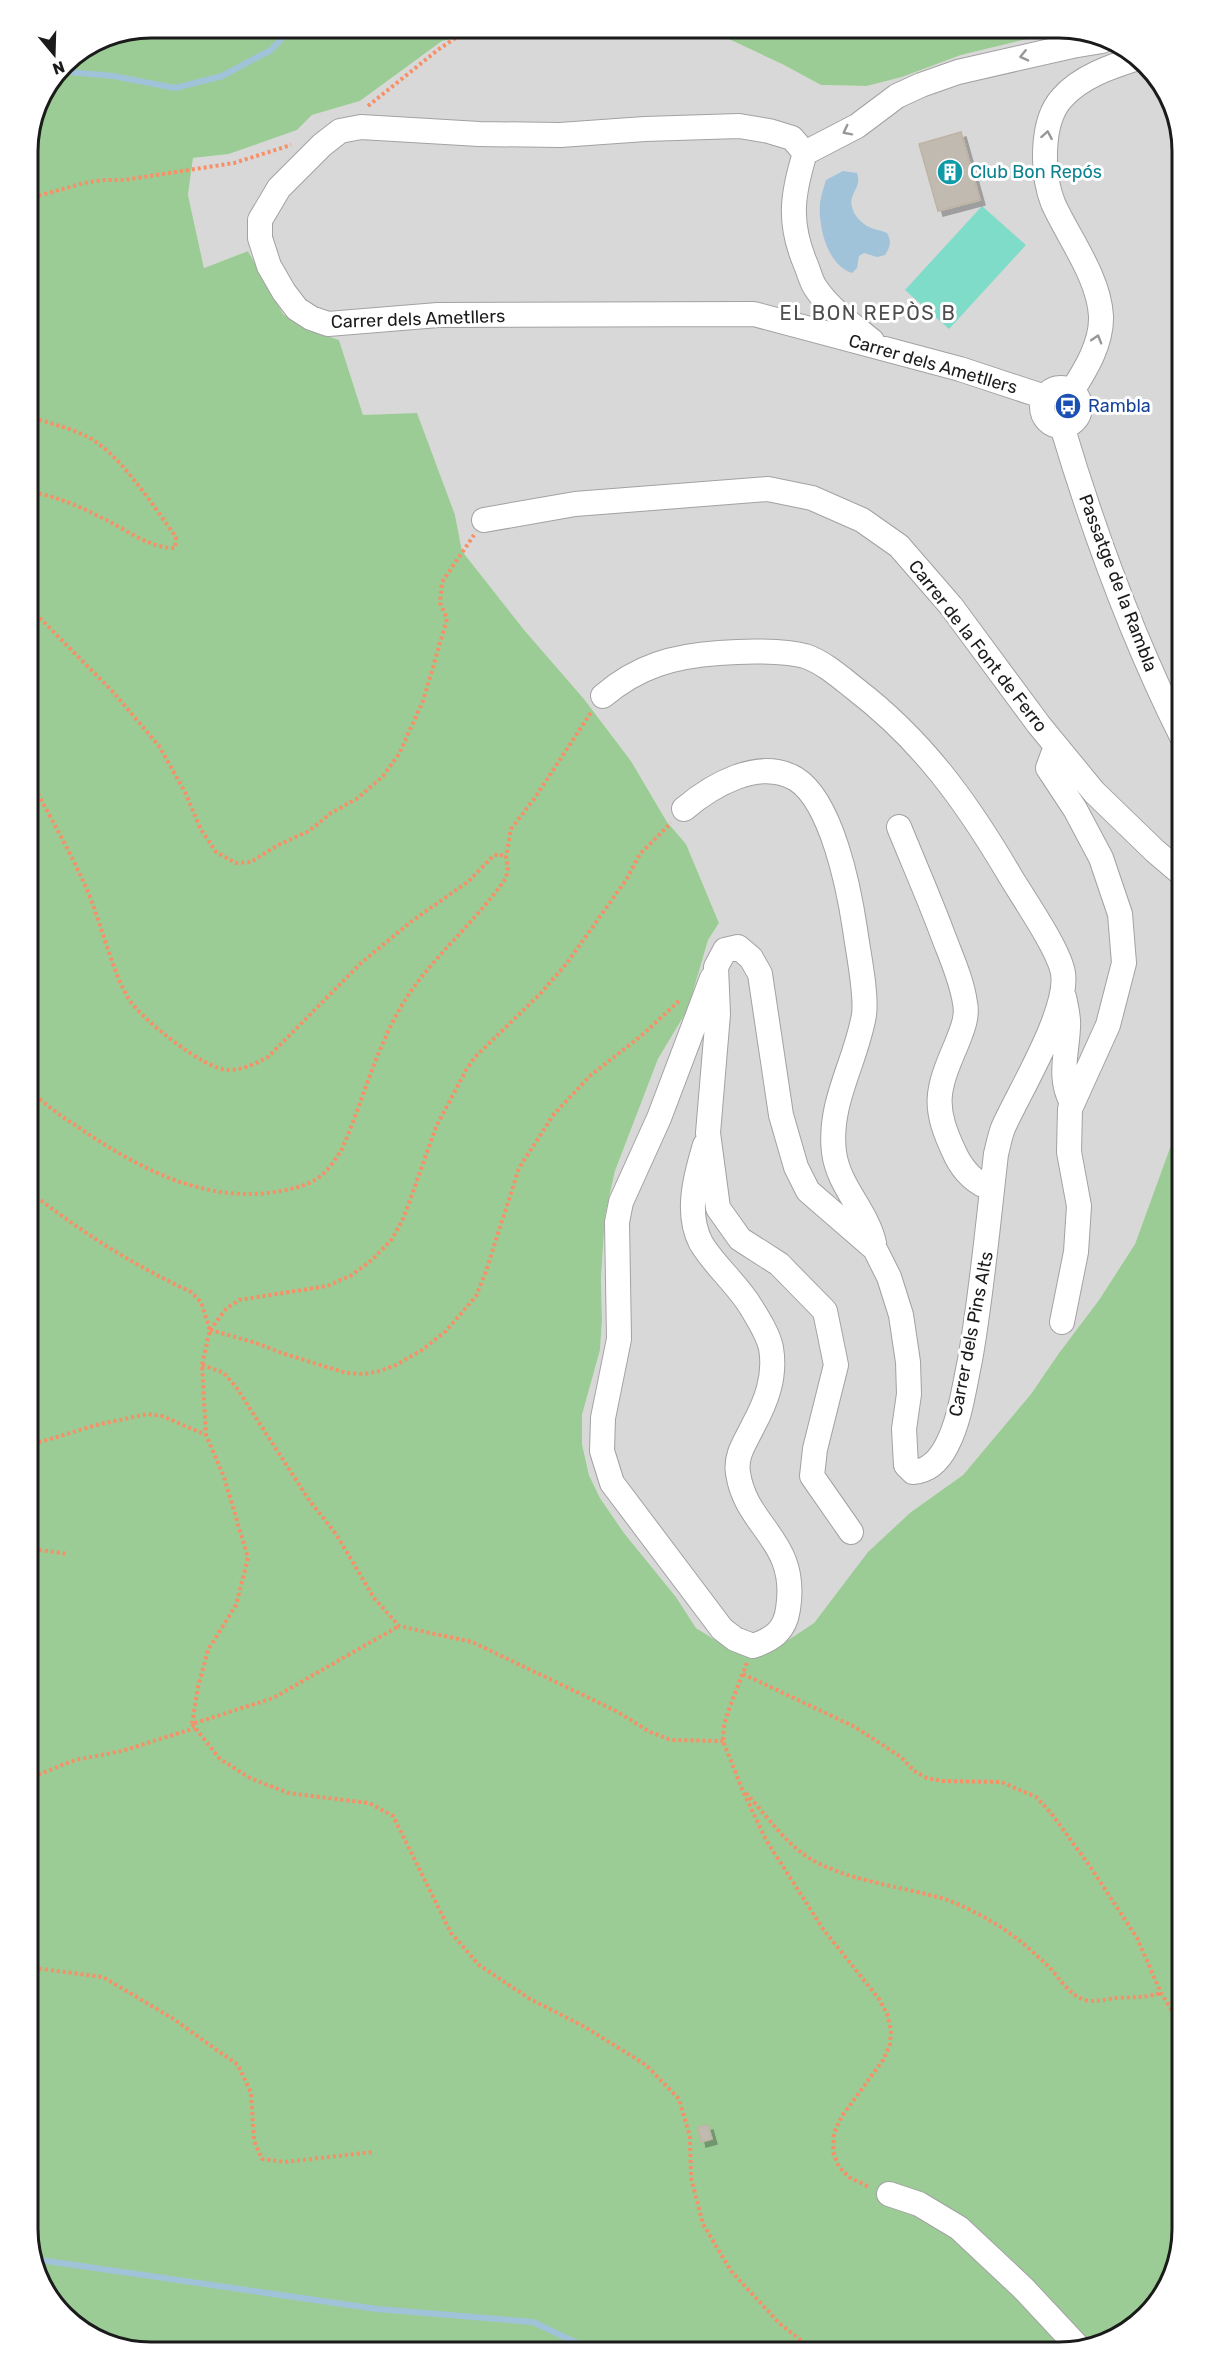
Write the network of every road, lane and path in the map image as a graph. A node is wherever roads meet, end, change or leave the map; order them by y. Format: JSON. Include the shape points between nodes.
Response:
{"nodes":[{"id":1,"x":456,"y":38,"type":"edge"},
{"id":2,"x":1092,"y":43,"type":"edge"},
{"id":3,"x":1127,"y":61,"type":"edge"},
{"id":4,"x":340,"y":131,"type":"junction"},
{"id":5,"x":299,"y":142,"type":"dead end"},
{"id":6,"x":806,"y":153,"type":"junction"},
{"id":7,"x":38,"y":196,"type":"edge"},
{"id":8,"x":879,"y":347,"type":"junction"},
{"id":9,"x":1072,"y":391,"type":"junction"},
{"id":10,"x":1045,"y":397,"type":"junction"},
{"id":11,"x":38,"y":420,"type":"edge"},
{"id":12,"x":1062,"y":426,"type":"junction"},
{"id":13,"x":38,"y":494,"type":"edge"},
{"id":14,"x":484,"y":520,"type":"joint"},
{"id":15,"x":38,"y":616,"type":"edge"},
{"id":16,"x":603,"y":696,"type":"joint"},
{"id":17,"x":1172,"y":715,"type":"edge"},
{"id":18,"x":1056,"y":746,"type":"junction"},
{"id":19,"x":38,"y":794,"type":"edge"},
{"id":20,"x":684,"y":809,"type":"joint"},
{"id":21,"x":899,"y":827,"type":"dead end"},
{"id":22,"x":506,"y":857,"type":"junction"},
{"id":23,"x":1172,"y":865,"type":"edge"},
{"id":24,"x":716,"y":967,"type":"junction"},
{"id":25,"x":1063,"y":989,"type":"junction"},
{"id":26,"x":682,"y":998,"type":"dead end"},
{"id":27,"x":38,"y":1095,"type":"edge"},
{"id":28,"x":1072,"y":1103,"type":"junction"},
{"id":29,"x":708,"y":1132,"type":"junction"},
{"id":30,"x":992,"y":1188,"type":"junction"},
{"id":31,"x":38,"y":1198,"type":"edge"},
{"id":32,"x":875,"y":1249,"type":"junction"},
{"id":33,"x":1062,"y":1322,"type":"dead end"},
{"id":34,"x":210,"y":1330,"type":"junction"},
{"id":35,"x":202,"y":1365,"type":"junction"},
{"id":36,"x":206,"y":1435,"type":"junction"},
{"id":37,"x":38,"y":1443,"type":"edge"},
{"id":38,"x":851,"y":1532,"type":"dead end"},
{"id":39,"x":38,"y":1550,"type":"edge"},
{"id":40,"x":68,"y":1554,"type":"dead end"},
{"id":41,"x":399,"y":1626,"type":"junction"},
{"id":42,"x":194,"y":1726,"type":"junction"},
{"id":43,"x":723,"y":1741,"type":"junction"},
{"id":44,"x":38,"y":1775,"type":"edge"},
{"id":45,"x":742,"y":1789,"type":"junction"},
{"id":46,"x":38,"y":1968,"type":"edge"},
{"id":47,"x":1161,"y":1993,"type":"junction"},
{"id":48,"x":1172,"y":2011,"type":"edge"},
{"id":49,"x":374,"y":2152,"type":"dead end"},
{"id":50,"x":889,"y":2194,"type":"joint"},
{"id":51,"x":803,"y":2342,"type":"edge"},
{"id":52,"x":1073,"y":2342,"type":"edge"}],
"edges":[{"from":1,"to":4,"type":"path"},
{"from":2,"to":6,"type":"street","one_way":true,"via":[[958,72],[921,85]]},
{"from":9,"to":3,"type":"street","one_way":true,"via":[[1100,336],[1101,314],[1093,284],[1053,203],[1046,176],[1046,145],[1050,121],[1061,99],[1081,82]]},
{"from":4,"to":6,"type":"street","via":[[361,127],[560,135],[739,126],[792,138]]},
{"from":4,"to":8,"type":"street","name":"Carrer dels Ametllers","via":[[279,188],[260,220],[260,238],[270,266],[297,309],[311,318],[328,324],[438,315],[754,314]]},
{"from":5,"to":7,"type":"path","via":[[234,163],[84,183]]},
{"from":6,"to":8,"type":"street","via":[[794,191],[793,225],[798,246],[815,287],[837,312]]},
{"from":8,"to":10,"type":"street","name":"Carrer dels Ametllers"},
{"from":9,"to":10,"type":"street","via":[[1054,389]]},
{"from":9,"to":12,"type":"street","via":[[1079,400],[1080,412],[1073,422]]},
{"from":10,"to":12,"type":"street","via":[[1044,414],[1051,423]]},
{"from":11,"to":13,"type":"path","via":[[86,435],[103,447],[119,462],[177,543],[175,548],[168,549],[61,499]]},
{"from":12,"to":17,"type":"street","name":"Passatge de la Rambla","via":[[1109,569]]},
{"from":14,"to":15,"type":"path","via":[[442,582],[440,603],[447,619],[423,701],[399,754],[383,776],[358,798],[309,831],[251,862],[236,863],[216,852],[159,746],[114,693]]},
{"from":14,"to":18,"type":"street","name":"Carrer de la Font de Ferro","via":[[575,504],[708,492],[768,489],[812,498],[862,520],[899,546],[951,606]]},
{"from":16,"to":22,"type":"path","via":[[511,829]]},
{"from":16,"to":25,"type":"street","name":"Carrer dels Pins Alts","via":[[649,666],[695,654],[751,651],[804,656],[832,670],[914,740],[952,785],[1053,948],[1063,972]]},
{"from":18,"to":23,"type":"street","name":"Carrer de la Font de Ferro","via":[[1094,792]]},
{"from":18,"to":28,"type":"street","via":[[1048,768],[1101,858],[1120,914],[1124,963],[1108,1025]]},
{"from":19,"to":22,"type":"path","via":[[86,888],[130,1001],[159,1030],[203,1061],[228,1071],[268,1057],[370,956],[469,881],[493,856]]},
{"from":20,"to":32,"type":"street","via":[[704,792],[731,779],[756,772],[778,772],[796,779],[824,816],[841,860],[851,902],[864,1014],[839,1097],[833,1129],[834,1154],[841,1178],[872,1232]]},
{"from":20,"to":34,"type":"path","via":[[640,854],[567,963],[466,1070],[436,1127],[392,1239],[352,1275],[327,1286],[239,1300],[226,1309]]},
{"from":21,"to":30,"type":"street","via":[[951,957],[966,1006],[964,1025],[942,1077],[941,1118],[958,1160],[984,1187]]},
{"from":22,"to":27,"type":"path","via":[[506,878],[494,895],[408,995],[387,1036],[342,1149],[318,1178],[303,1186],[265,1194],[240,1194],[186,1185],[103,1144]]},
{"from":24,"to":29,"type":"street","via":[[718,1014]]},
{"from":24,"to":29,"type":"street","via":[[659,1118],[621,1202],[617,1222],[619,1339],[603,1418],[602,1451],[612,1483],[722,1629],[753,1646],[777,1635],[786,1620],[790,1587],[782,1554],[744,1493],[737,1472],[739,1454],[768,1396],[772,1373],[770,1347],[748,1301],[701,1243],[695,1224],[697,1174]]},
{"from":24,"to":32,"type":"street","name":"Carrer dels Pins Alts","via":[[725,950],[738,947],[751,958],[760,974],[782,1115],[796,1167],[808,1191]]},
{"from":25,"to":28,"type":"street","via":[[1068,1024],[1063,1070]]},
{"from":25,"to":30,"type":"street","name":"Carrer dels Pins Alts","via":[[1040,1053],[1002,1130]]},
{"from":26,"to":34,"type":"path","via":[[591,1075],[554,1114],[519,1168],[476,1296],[446,1331],[422,1350],[380,1371],[346,1373]]},
{"from":28,"to":33,"type":"street","via":[[1069,1152],[1079,1206],[1076,1252]]},
{"from":29,"to":38,"type":"street","via":[[718,1208],[740,1239],[780,1264],[825,1311],[836,1365],[812,1476]]},
{"from":30,"to":32,"type":"street","name":"Carrer dels Pins Alts","via":[[980,1308],[959,1409],[947,1444],[935,1462],[922,1472],[913,1472],[906,1465],[907,1353],[890,1277]]},
{"from":31,"to":34,"type":"path","via":[[78,1227],[190,1292],[201,1302]]},
{"from":34,"to":35,"type":"path"},
{"from":35,"to":36,"type":"path"},
{"from":35,"to":41,"type":"path","via":[[224,1373],[236,1387],[309,1500],[342,1543],[374,1598]]},
{"from":36,"to":37,"type":"path","via":[[148,1414]]},
{"from":36,"to":42,"type":"path","via":[[224,1477],[248,1558],[236,1605],[208,1650],[198,1687]]},
{"from":39,"to":40,"type":"path"},
{"from":41,"to":42,"type":"path","via":[[273,1698]]},
{"from":41,"to":43,"type":"path","via":[[471,1642],[671,1740]]},
{"from":42,"to":44,"type":"path"},
{"from":42,"to":51,"type":"path","via":[[220,1759],[250,1778],[288,1793],[369,1803],[393,1816],[451,1933],[479,1965],[646,2065],[679,2099],[690,2137],[691,2178],[703,2224],[731,2271],[779,2323]]},
{"from":43,"to":45,"type":"path"},
{"from":43,"to":47,"type":"path","via":[[724,1725],[743,1674],[855,1727],[927,1778],[1001,1782],[1036,1797],[1084,1857],[1137,1938]]},
{"from":45,"to":47,"type":"path","via":[[812,1860],[841,1873],[943,1899],[972,1911],[1023,1943],[1073,1995],[1100,2001]]},
{"from":45,"to":50,"type":"path","via":[[782,1866],[823,1929],[887,2014],[890,2045],[842,2116],[834,2133],[833,2152],[839,2167],[849,2177]]},
{"from":46,"to":49,"type":"path","via":[[103,1977],[172,2018],[238,2065],[251,2093],[254,2141],[262,2159],[285,2162]]},
{"from":47,"to":48,"type":"path"},
{"from":50,"to":52,"type":"street","via":[[919,2204],[959,2228]]}]}
